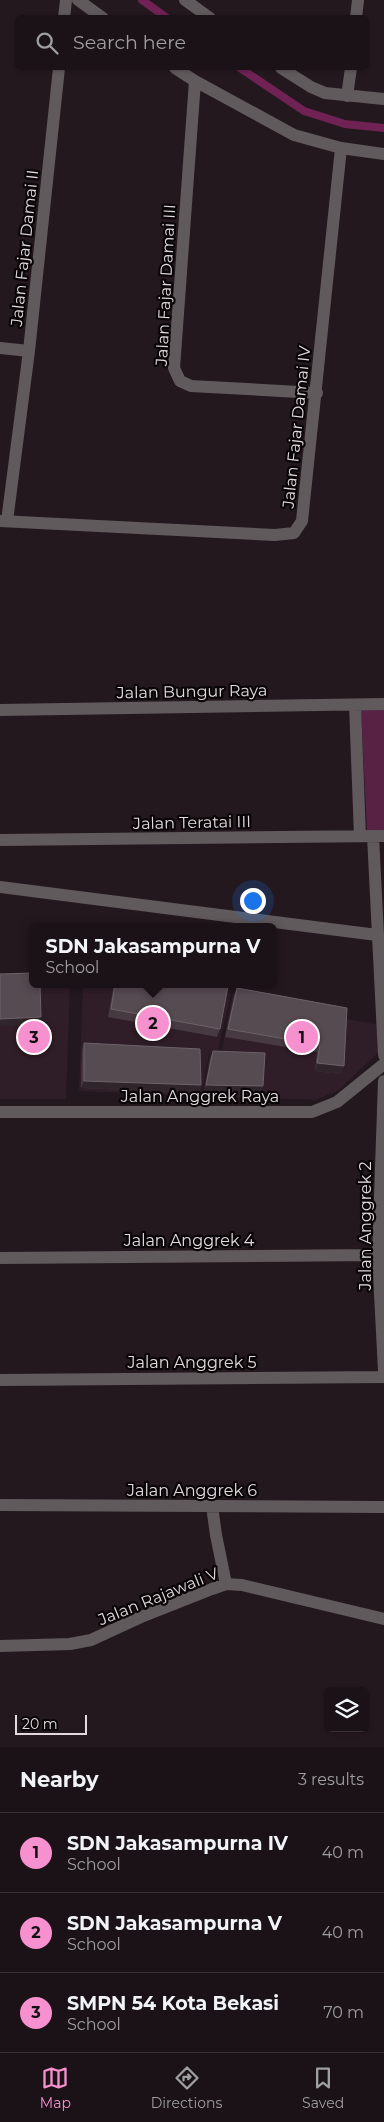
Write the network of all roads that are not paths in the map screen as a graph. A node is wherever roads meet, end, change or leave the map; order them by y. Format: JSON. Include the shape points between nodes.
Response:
{"nodes":[{"id":1,"x":66,"y":0,"type":"edge"},
{"id":2,"x":78,"y":0,"type":"edge"},
{"id":3,"x":184,"y":0,"type":"edge"},
{"id":4,"x":358,"y":0,"type":"edge"},
{"id":5,"x":64,"y":15,"type":"edge"},
{"id":6,"x":99,"y":15,"type":"edge"},
{"id":7,"x":206,"y":15,"type":"edge"},
{"id":8,"x":356,"y":15,"type":"edge"},
{"id":9,"x":59,"y":70,"type":"edge"},
{"id":10,"x":178,"y":70,"type":"edge"},
{"id":11,"x":284,"y":70,"type":"edge"},
{"id":12,"x":351,"y":70,"type":"edge"},
{"id":13,"x":195,"y":81,"type":"junction"},
{"id":14,"x":347,"y":96,"type":"junction"},
{"id":15,"x":384,"y":99,"type":"edge"},
{"id":16,"x":340,"y":148,"type":"junction"},
{"id":17,"x":384,"y":154,"type":"edge"},
{"id":18,"x":0,"y":348,"type":"edge"},
{"id":19,"x":29,"y":351,"type":"junction"},
{"id":20,"x":317,"y":393,"type":"junction"},
{"id":21,"x":4,"y":521,"type":"edge"},
{"id":22,"x":384,"y":704,"type":"edge"},
{"id":23,"x":356,"y":705,"type":"junction"},
{"id":24,"x":0,"y":710,"type":"edge"},
{"id":25,"x":360,"y":836,"type":"junction"},
{"id":26,"x":379,"y":836,"type":"edge"},
{"id":27,"x":0,"y":840,"type":"edge"},
{"id":28,"x":0,"y":887,"type":"edge"},
{"id":29,"x":377,"y":935,"type":"junction"},
{"id":30,"x":384,"y":1055,"type":"edge"},
{"id":31,"x":384,"y":1064,"type":"edge"},
{"id":32,"x":384,"y":1080,"type":"edge"},
{"id":33,"x":0,"y":1112,"type":"edge"},
{"id":34,"x":378,"y":1255,"type":"junction"},
{"id":35,"x":0,"y":1258,"type":"edge"},
{"id":36,"x":384,"y":1371,"type":"edge"},
{"id":37,"x":384,"y":1377,"type":"edge"},
{"id":38,"x":0,"y":1380,"type":"edge"},
{"id":39,"x":0,"y":1505,"type":"edge"},
{"id":40,"x":212,"y":1506,"type":"junction"},
{"id":41,"x":384,"y":1507,"type":"edge"},
{"id":42,"x":226,"y":1584,"type":"junction"},
{"id":43,"x":384,"y":1619,"type":"edge"},
{"id":44,"x":0,"y":1646,"type":"edge"}],
"edges":[{"from":1,"to":5,"type":"street"},
{"from":2,"to":6,"type":"street"},
{"from":3,"to":7,"type":"street"},
{"from":4,"to":8,"type":"street"},
{"from":9,"to":19,"type":"street","name":"Jalan Fajar Damai II"},
{"from":10,"to":13,"type":"street"},
{"from":11,"to":14,"type":"street","via":[[325,93]]},
{"from":12,"to":14,"type":"street"},
{"from":13,"to":16,"type":"street","via":[[282,129]]},
{"from":13,"to":20,"type":"street","name":"Jalan Fajar Damai III","via":[[174,368],[180,381],[191,386]]},
{"from":14,"to":15,"type":"street"},
{"from":16,"to":17,"type":"street"},
{"from":16,"to":20,"type":"street","name":"Jalan Fajar Damai IV"},
{"from":18,"to":19,"type":"street"},
{"from":19,"to":21,"type":"street","name":"Jalan Fajar Damai II"},
{"from":20,"to":21,"type":"street","name":"Jalan Fajar Damai IV","via":[[302,521],[294,533],[275,535]]},
{"from":22,"to":23,"type":"street","name":"Jalan Bungur Raya"},
{"from":23,"to":24,"type":"street","name":"Jalan Bungur Raya"},
{"from":23,"to":25,"type":"street"},
{"from":25,"to":26,"type":"street","name":"Jalan Teratai III"},
{"from":25,"to":27,"type":"street","name":"Jalan Teratai III"},
{"from":26,"to":29,"type":"street"},
{"from":28,"to":29,"type":"street"},
{"from":29,"to":30,"type":"street"},
{"from":31,"to":33,"type":"street","name":"Jalan Anggrek Raya","via":[[337,1102],[312,1112]]},
{"from":32,"to":34,"type":"street","name":"Jalan Anggrek 2"},
{"from":34,"to":35,"type":"street","name":"Jalan Anggrek 4"},
{"from":34,"to":36,"type":"street","name":"Jalan Anggrek 2"},
{"from":37,"to":38,"type":"street","name":"Jalan Anggrek 5"},
{"from":39,"to":40,"type":"street","name":"Jalan Anggrek 6"},
{"from":40,"to":41,"type":"street","name":"Jalan Anggrek 6"},
{"from":40,"to":42,"type":"street"},
{"from":42,"to":43,"type":"street","name":"Jalan Rajawali V"},
{"from":42,"to":44,"type":"street","name":"Jalan Rajawali V","via":[[91,1640],[70,1644]]}]}
